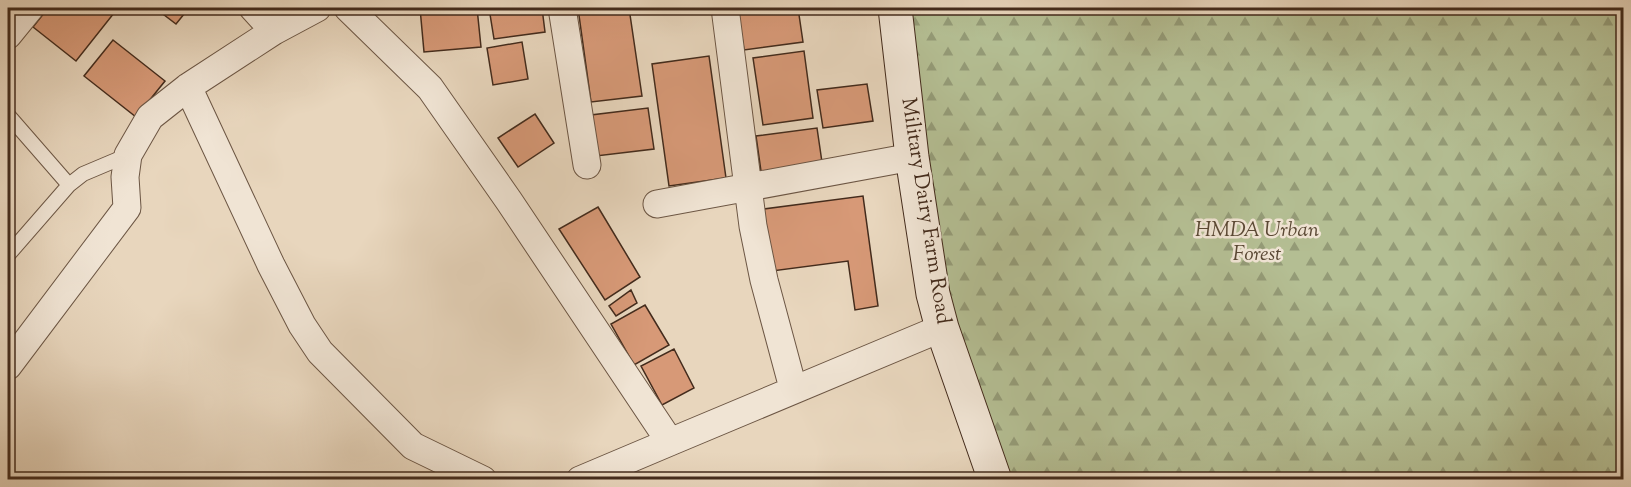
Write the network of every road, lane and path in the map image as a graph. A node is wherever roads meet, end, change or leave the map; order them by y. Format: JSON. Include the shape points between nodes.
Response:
{"nodes":[{"id":1,"x":30,"y":8,"type":"edge"},
{"id":2,"x":254,"y":8,"type":"edge"},
{"id":3,"x":317,"y":8,"type":"edge"},
{"id":4,"x":348,"y":8,"type":"edge"},
{"id":5,"x":562,"y":8,"type":"edge"},
{"id":6,"x":725,"y":8,"type":"edge"},
{"id":7,"x":895,"y":8,"type":"edge"},
{"id":8,"x":274,"y":31,"type":"junction"},
{"id":9,"x":8,"y":35,"type":"edge"},
{"id":10,"x":188,"y":87,"type":"junction"},
{"id":11,"x":8,"y":115,"type":"edge"},
{"id":12,"x":128,"y":154,"type":"junction"},
{"id":13,"x":912,"y":157,"type":"junction"},
{"id":14,"x":586,"y":165,"type":"dead end"},
{"id":15,"x":69,"y":185,"type":"junction"},
{"id":16,"x":749,"y":186,"type":"junction"},
{"id":17,"x":657,"y":204,"type":"dead end"},
{"id":18,"x":8,"y":255,"type":"edge"},
{"id":19,"x":942,"y":328,"type":"junction"},
{"id":20,"x":8,"y":366,"type":"edge"},
{"id":21,"x":793,"y":388,"type":"junction"},
{"id":22,"x":670,"y":442,"type":"junction"},
{"id":23,"x":483,"y":480,"type":"edge"},
{"id":24,"x":580,"y":480,"type":"edge"},
{"id":25,"x":995,"y":480,"type":"edge"}],
"edges":[{"from":1,"to":9,"type":"street"},
{"from":2,"to":8,"type":"street"},
{"from":3,"to":8,"type":"street"},
{"from":4,"to":22,"type":"street","via":[[430,88]]},
{"from":5,"to":14,"type":"street"},
{"from":6,"to":16,"type":"street"},
{"from":7,"to":13,"type":"main road","name":"Military Dairy Farm Road"},
{"from":8,"to":10,"type":"street"},
{"from":10,"to":12,"type":"street","via":[[150,117]]},
{"from":10,"to":23,"type":"street","via":[[271,266],[320,352],[414,446]]},
{"from":11,"to":15,"type":"lane"},
{"from":12,"to":15,"type":"lane","via":[[83,174]]},
{"from":12,"to":20,"type":"street","via":[[127,208]]},
{"from":13,"to":16,"type":"street"},
{"from":13,"to":19,"type":"main road","name":"Military Dairy Farm Road"},
{"from":15,"to":18,"type":"lane"},
{"from":16,"to":17,"type":"street"},
{"from":16,"to":21,"type":"street","via":[[764,280]]},
{"from":19,"to":21,"type":"street"},
{"from":19,"to":25,"type":"main road","name":"Military Dairy Farm Road"},
{"from":21,"to":22,"type":"street"},
{"from":22,"to":24,"type":"street"}]}
